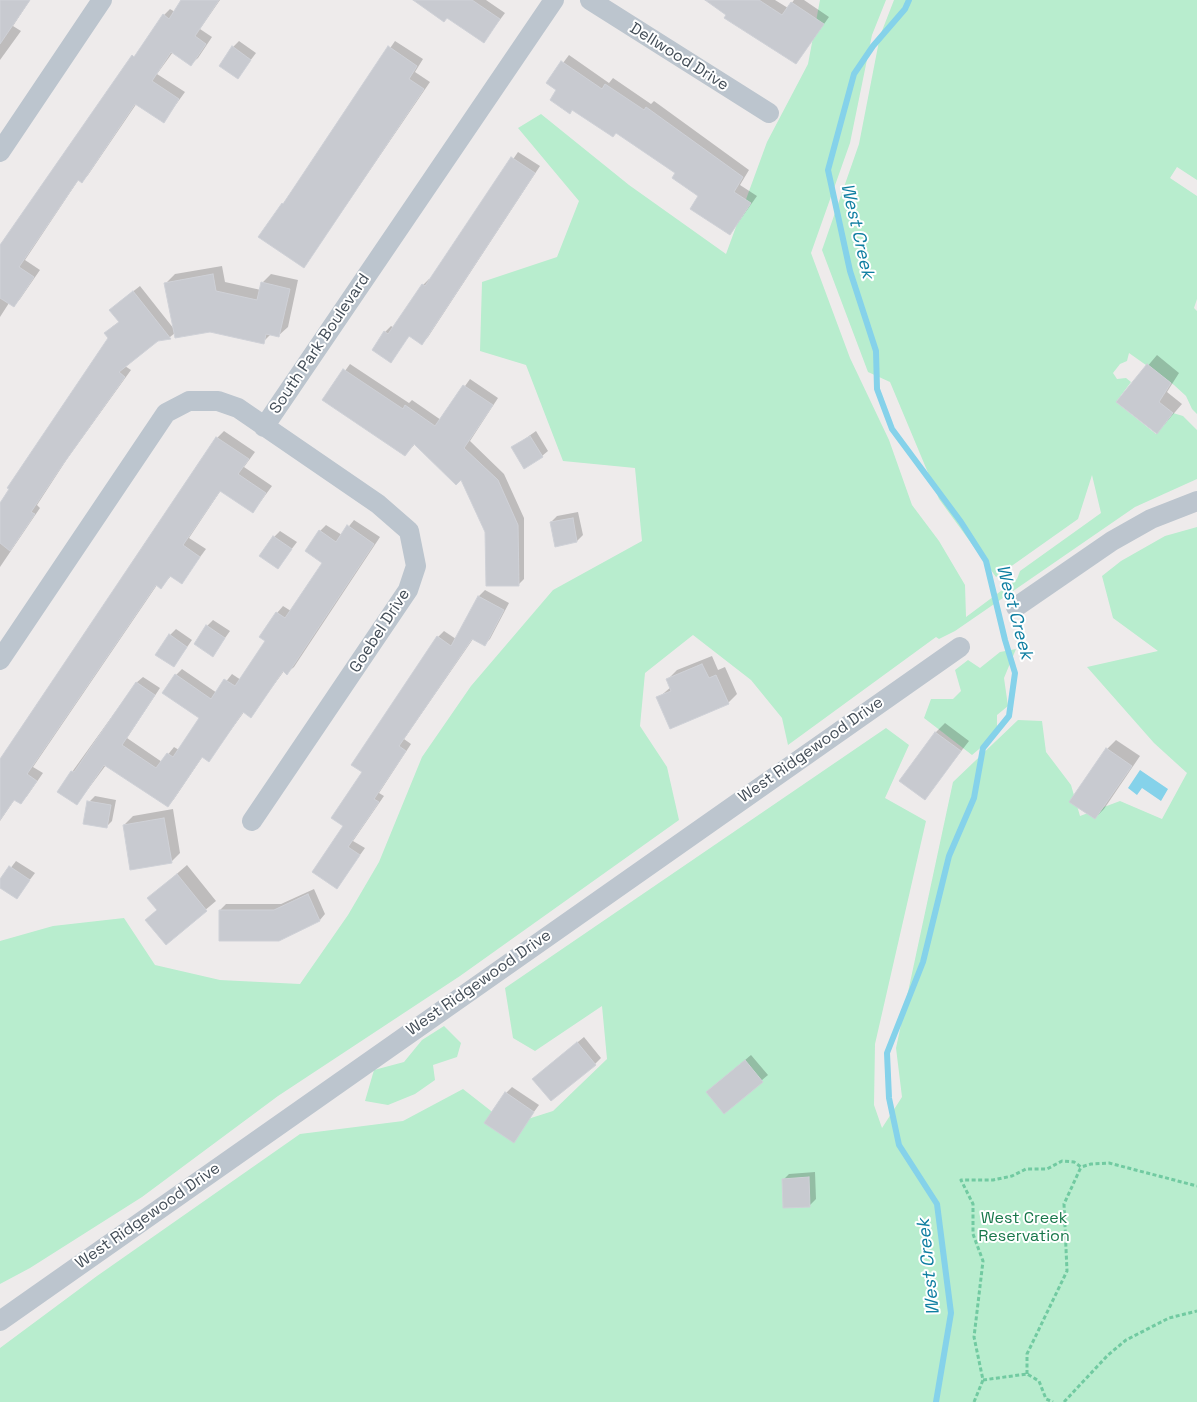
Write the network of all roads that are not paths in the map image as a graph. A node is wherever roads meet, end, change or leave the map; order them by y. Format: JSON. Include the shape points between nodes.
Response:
{"nodes":[{"id":1,"x":102,"y":0,"type":"edge"},
{"id":2,"x":554,"y":0,"type":"edge"},
{"id":3,"x":590,"y":0,"type":"edge"},
{"id":4,"x":769,"y":113,"type":"dead end"},
{"id":5,"x":0,"y":152,"type":"edge"},
{"id":6,"x":264,"y":427,"type":"junction"},
{"id":7,"x":1197,"y":502,"type":"edge"},
{"id":8,"x":1016,"y":607,"type":"dead end"},
{"id":9,"x":960,"y":647,"type":"dead end"},
{"id":10,"x":0,"y":660,"type":"edge"},
{"id":11,"x":252,"y":822,"type":"dead end"},
{"id":12,"x":0,"y":1321,"type":"edge"}],
"edges":[{"from":1,"to":5,"type":"street"},
{"from":2,"to":6,"type":"street","name":"South Park Boulevard"},
{"from":3,"to":4,"type":"street","name":"Dellwood Drive"},
{"from":6,"to":10,"type":"street","name":"South Park Boulevard","via":[[238,408],[218,401],[189,401],[166,413]]},
{"from":6,"to":11,"type":"street","name":"Goebel Drive","via":[[378,504],[409,531],[416,566],[408,590]]},
{"from":7,"to":8,"type":"street","via":[[1151,519],[1112,541]]},
{"from":9,"to":12,"type":"street","name":"West Ridgewood Drive"}]}
